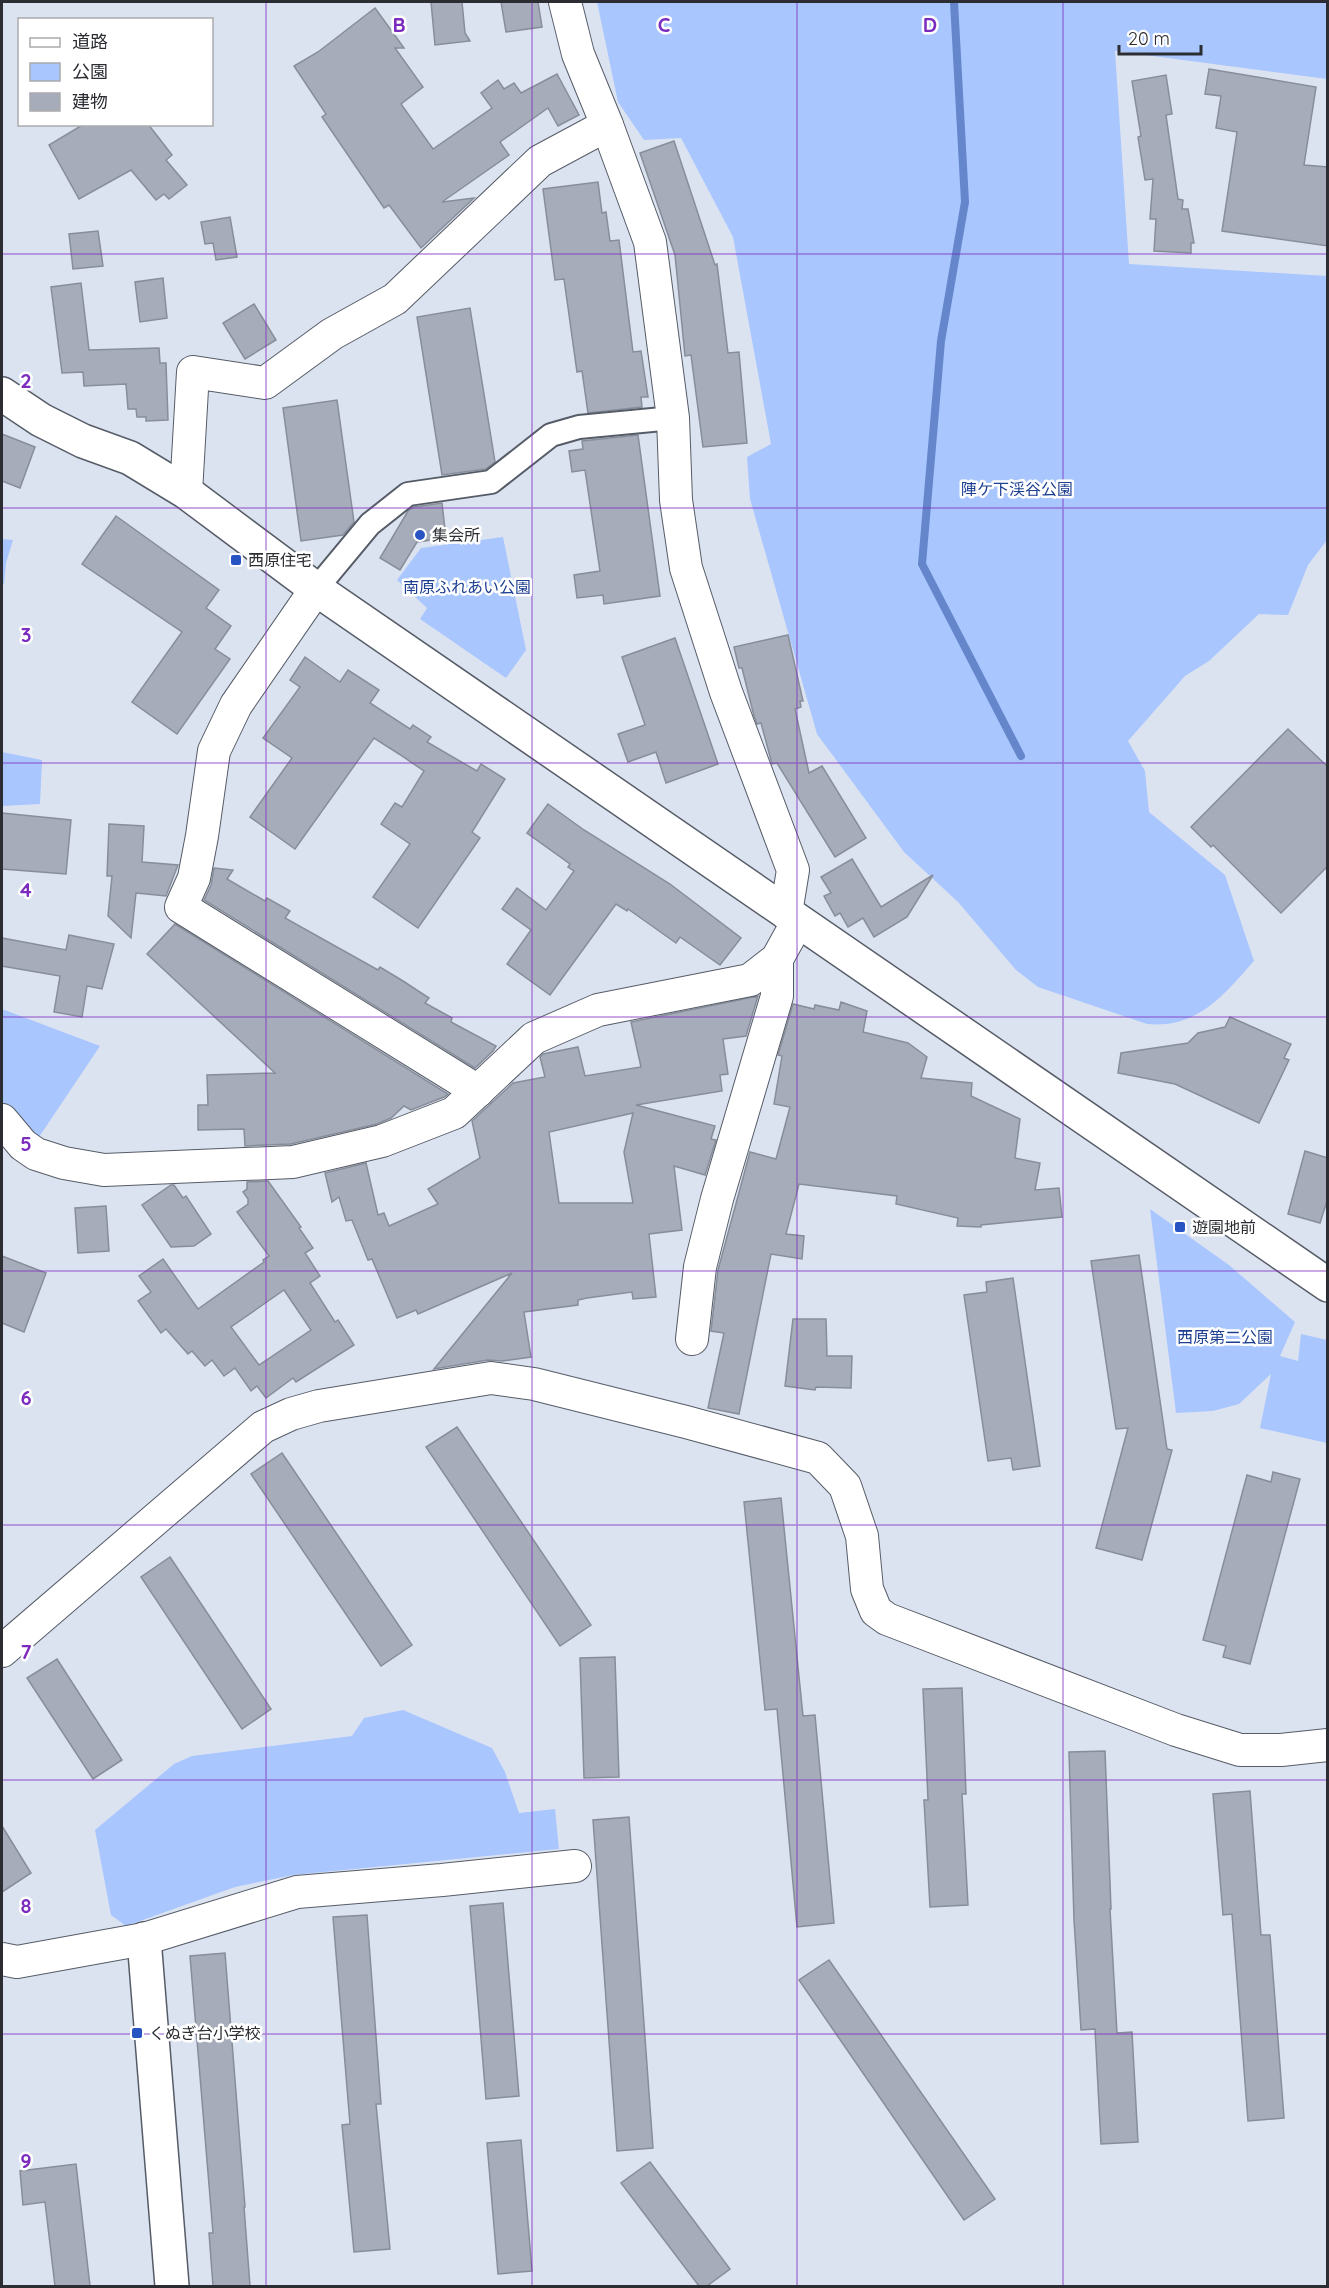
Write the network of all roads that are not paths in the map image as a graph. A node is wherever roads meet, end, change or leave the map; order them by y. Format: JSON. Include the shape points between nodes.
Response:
{"nodes":[{"id":1,"x":565,"y":2,"type":"edge"},
{"id":2,"x":607,"y":125,"type":"junction"},
{"id":3,"x":2,"y":394,"type":"edge"},
{"id":4,"x":673,"y":418,"type":"junction"},
{"id":5,"x":186,"y":492,"type":"junction"},
{"id":6,"x":316,"y":589,"type":"junction"},
{"id":7,"x":792,"y":917,"type":"junction"},
{"id":8,"x":777,"y":959,"type":"junction"},
{"id":9,"x":478,"y":1091,"type":"junction"},
{"id":10,"x":2,"y":1120,"type":"edge"},
{"id":11,"x":1328,"y":1285,"type":"edge"},
{"id":12,"x":692,"y":1339,"type":"dead end"},
{"id":13,"x":2,"y":1651,"type":"edge"},
{"id":14,"x":1328,"y":1745,"type":"edge"},
{"id":15,"x":575,"y":1866,"type":"dead end"},
{"id":16,"x":144,"y":1939,"type":"junction"},
{"id":17,"x":2,"y":1959,"type":"edge"},
{"id":18,"x":172,"y":2286,"type":"edge"}],
"edges":[{"from":1,"to":2,"type":"street","via":[[578,54]]},
{"from":2,"to":4,"type":"street","via":[[650,242]]},
{"from":2,"to":5,"type":"street","via":[[540,161],[394,298],[332,334],[265,383],[193,372]]},
{"from":3,"to":5,"type":"street","via":[[41,420],[130,458]]},
{"from":4,"to":6,"type":"street","via":[[579,427],[551,435],[491,482],[408,494],[370,524]]},
{"from":4,"to":7,"type":"street","via":[[676,500],[686,568],[726,692],[793,870]]},
{"from":5,"to":6,"type":"street"},
{"from":6,"to":7,"type":"street"},
{"from":6,"to":9,"type":"street","via":[[236,705],[214,751],[194,878],[181,907]]},
{"from":7,"to":8,"type":"street"},
{"from":7,"to":11,"type":"street"},
{"from":8,"to":9,"type":"street","via":[[750,980],[598,1011],[534,1038]]},
{"from":8,"to":12,"type":"street","via":[[777,996],[703,1256]]},
{"from":9,"to":10,"type":"street","via":[[443,1119],[382,1141],[293,1162],[104,1170],[36,1154]]},
{"from":13,"to":14,"type":"street","via":[[263,1426],[319,1406],[491,1378],[534,1384],[818,1458],[845,1486],[862,1536],[867,1589],[876,1611],[887,1619],[1176,1730],[1240,1750]]},
{"from":15,"to":16,"type":"street","via":[[297,1892]]},
{"from":16,"to":17,"type":"street","via":[[17,1962]]},
{"from":16,"to":18,"type":"street"}]}
